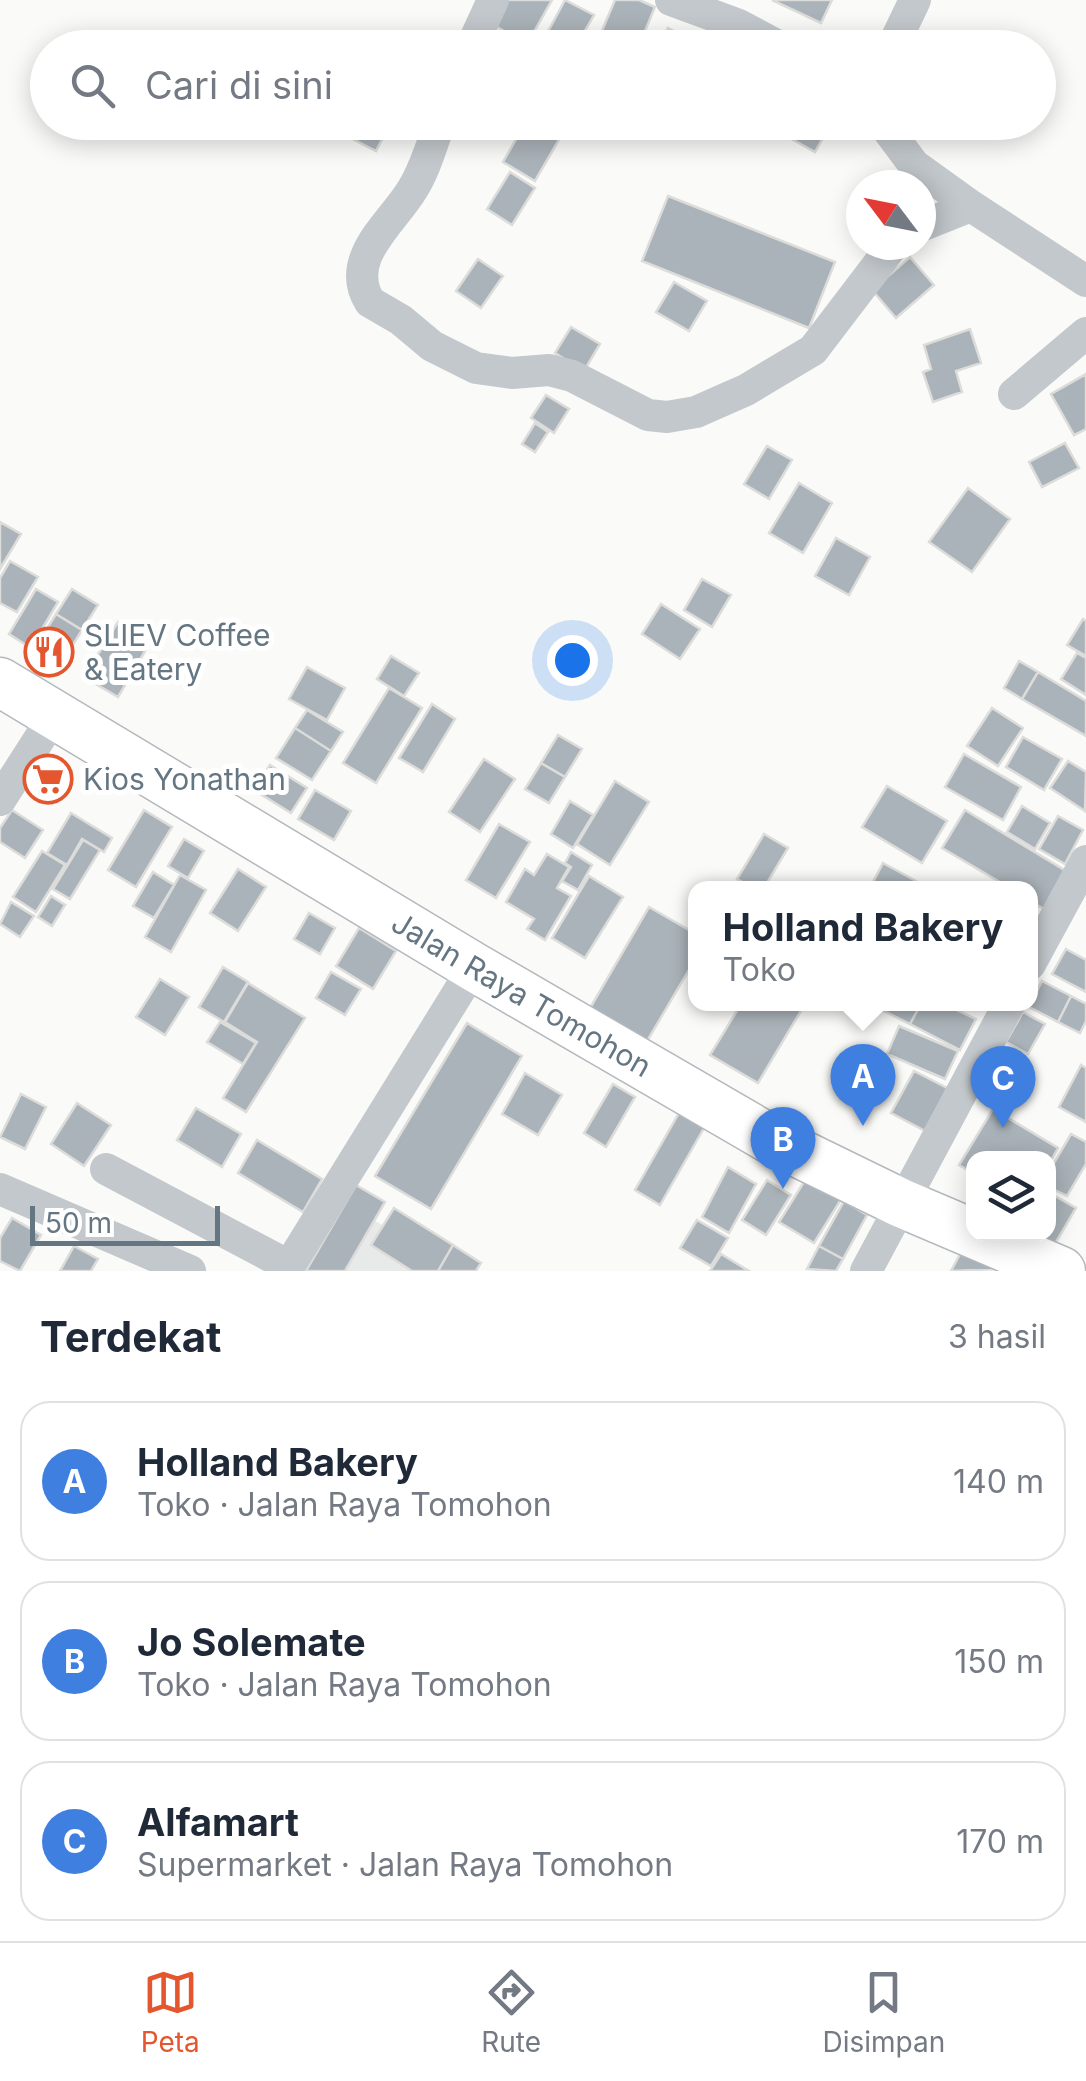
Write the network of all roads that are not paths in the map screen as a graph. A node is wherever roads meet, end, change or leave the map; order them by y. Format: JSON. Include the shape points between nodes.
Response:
{"nodes":[{"id":1,"x":492,"y":0,"type":"edge"},
{"id":2,"x":671,"y":0,"type":"edge"},
{"id":3,"x":915,"y":0,"type":"edge"},
{"id":4,"x":479,"y":30,"type":"edge"},
{"id":5,"x":748,"y":30,"type":"edge"},
{"id":6,"x":901,"y":30,"type":"edge"},
{"id":7,"x":433,"y":140,"type":"edge"},
{"id":8,"x":895,"y":140,"type":"edge"},
{"id":9,"x":971,"y":206,"type":"junction"},
{"id":10,"x":936,"y":220,"type":"edge"},
{"id":11,"x":882,"y":260,"type":"edge"},
{"id":12,"x":1086,"y":281,"type":"edge"},
{"id":13,"x":1086,"y":333,"type":"edge"},
{"id":14,"x":1014,"y":394,"type":"dead end"},
{"id":15,"x":0,"y":682,"type":"edge"},
{"id":16,"x":54,"y":716,"type":"junction"},
{"id":17,"x":0,"y":800,"type":"edge"},
{"id":18,"x":1082,"y":879,"type":"edge"},
{"id":19,"x":1038,"y":951,"type":"edge"},
{"id":20,"x":474,"y":967,"type":"junction"},
{"id":21,"x":1005,"y":1011,"type":"edge"},
{"id":22,"x":106,"y":1169,"type":"dead end"},
{"id":23,"x":0,"y":1189,"type":"edge"},
{"id":24,"x":901,"y":1203,"type":"junction"},
{"id":25,"x":288,"y":1268,"type":"edge"},
{"id":26,"x":190,"y":1271,"type":"edge"},
{"id":27,"x":866,"y":1271,"type":"edge"},
{"id":28,"x":1061,"y":1271,"type":"edge"}],
"edges":[{"from":1,"to":4,"type":"street"},
{"from":2,"to":5,"type":"street"},
{"from":3,"to":6,"type":"street"},
{"from":7,"to":11,"type":"street","via":[[414,187],[368,249],[362,276],[370,302],[476,368],[572,376],[648,415],[696,412],[813,350]]},
{"from":8,"to":9,"type":"street","via":[[914,165]]},
{"from":9,"to":10,"type":"street"},
{"from":9,"to":12,"type":"street"},
{"from":13,"to":14,"type":"street"},
{"from":15,"to":16,"type":"highway","name":"Jalan Raya Tomohon"},
{"from":16,"to":17,"type":"street"},
{"from":16,"to":20,"type":"highway","name":"Jalan Raya Tomohon"},
{"from":18,"to":19,"type":"street"},
{"from":20,"to":24,"type":"highway","name":"Jalan Raya Tomohon","via":[[772,1140]]},
{"from":20,"to":25,"type":"street"},
{"from":21,"to":24,"type":"street"},
{"from":22,"to":25,"type":"street"},
{"from":23,"to":26,"type":"street"},
{"from":24,"to":27,"type":"street"},
{"from":24,"to":28,"type":"highway","name":"Jalan Raya Tomohon"}]}
